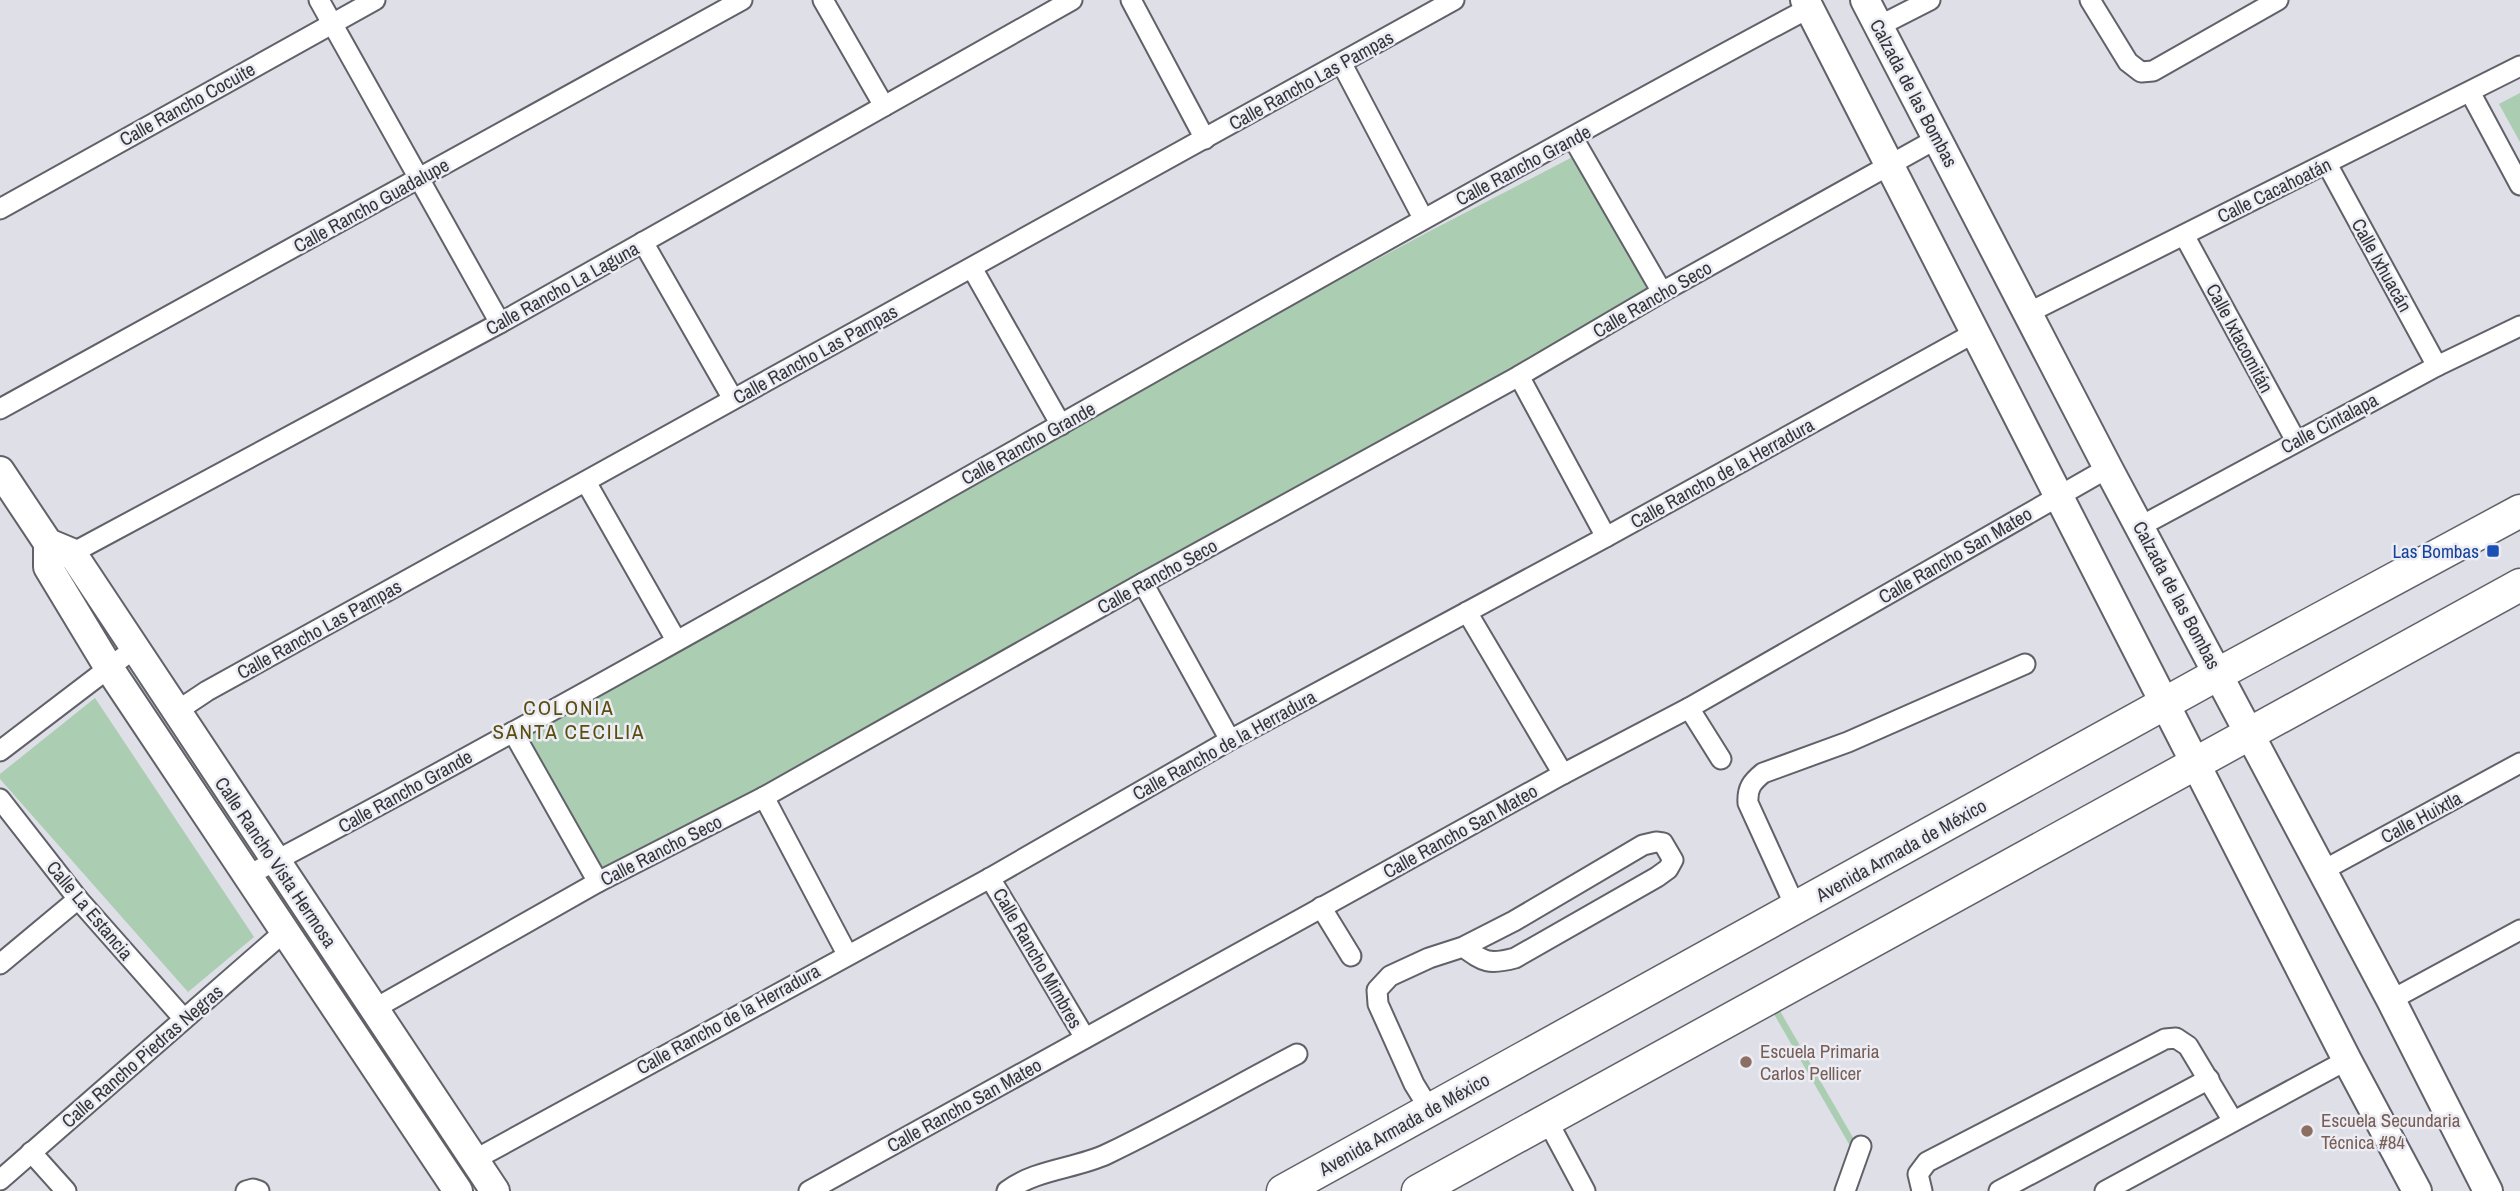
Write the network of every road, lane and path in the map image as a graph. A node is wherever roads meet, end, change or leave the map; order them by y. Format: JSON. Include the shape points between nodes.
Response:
{"nodes":[{"id":1,"x":319,"y":0,"type":"edge"},
{"id":2,"x":375,"y":0,"type":"edge"},
{"id":3,"x":742,"y":0,"type":"edge"},
{"id":4,"x":823,"y":0,"type":"edge"},
{"id":5,"x":1072,"y":0,"type":"edge"},
{"id":6,"x":1131,"y":0,"type":"edge"},
{"id":7,"x":1454,"y":0,"type":"edge"},
{"id":8,"x":1866,"y":0,"type":"edge"},
{"id":9,"x":1930,"y":0,"type":"edge"},
{"id":10,"x":2090,"y":0,"type":"edge"},
{"id":11,"x":2278,"y":0,"type":"edge"},
{"id":12,"x":1807,"y":4,"type":"edge"},
{"id":13,"x":333,"y":23,"type":"junction"},
{"id":14,"x":1879,"y":26,"type":"junction"},
{"id":15,"x":1342,"y":64,"type":"junction"},
{"id":16,"x":2520,"y":66,"type":"edge"},
{"id":17,"x":2470,"y":92,"type":"junction"},
{"id":18,"x":884,"y":106,"type":"junction"},
{"id":19,"x":1573,"y":138,"type":"junction"},
{"id":20,"x":1938,"y":138,"type":"junction"},
{"id":21,"x":1205,"y":139,"type":"junction"},
{"id":22,"x":2327,"y":164,"type":"junction"},
{"id":23,"x":1889,"y":166,"type":"junction"},
{"id":24,"x":420,"y":178,"type":"junction"},
{"id":25,"x":2520,"y":185,"type":"edge"},
{"id":26,"x":0,"y":209,"type":"edge"},
{"id":27,"x":1423,"y":218,"type":"junction"},
{"id":28,"x":2184,"y":235,"type":"junction"},
{"id":29,"x":643,"y":242,"type":"junction"},
{"id":30,"x":972,"y":268,"type":"junction"},
{"id":31,"x":1662,"y":292,"type":"junction"},
{"id":32,"x":2028,"y":313,"type":"junction"},
{"id":33,"x":500,"y":323,"type":"junction"},
{"id":34,"x":2520,"y":326,"type":"edge"},
{"id":35,"x":1976,"y":332,"type":"junction"},
{"id":36,"x":2437,"y":366,"type":"junction"},
{"id":37,"x":1519,"y":376,"type":"junction"},
{"id":38,"x":733,"y":399,"type":"junction"},
{"id":39,"x":0,"y":409,"type":"edge"},
{"id":40,"x":1061,"y":425,"type":"junction"},
{"id":41,"x":2296,"y":441,"type":"junction"},
{"id":42,"x":2108,"y":468,"type":"junction"},
{"id":43,"x":0,"y":471,"type":"edge"},
{"id":44,"x":586,"y":482,"type":"junction"},
{"id":45,"x":2057,"y":495,"type":"junction"},
{"id":46,"x":2520,"y":511,"type":"edge"},
{"id":47,"x":2141,"y":526,"type":"junction"},
{"id":48,"x":1606,"y":537,"type":"junction"},
{"id":49,"x":56,"y":555,"type":"junction"},
{"id":50,"x":1143,"y":583,"type":"junction"},
{"id":51,"x":2520,"y":585,"type":"edge"},
{"id":52,"x":1467,"y":612,"type":"junction"},
{"id":53,"x":676,"y":640,"type":"junction"},
{"id":54,"x":135,"y":648,"type":"junction"},
{"id":55,"x":2025,"y":664,"type":"dead end"},
{"id":56,"x":108,"y":668,"type":"junction"},
{"id":57,"x":2218,"y":674,"type":"junction"},
{"id":58,"x":2166,"y":704,"type":"junction"},
{"id":59,"x":1689,"y":708,"type":"junction"},
{"id":60,"x":177,"y":711,"type":"junction"},
{"id":61,"x":513,"y":732,"type":"junction"},
{"id":62,"x":2249,"y":733,"type":"junction"},
{"id":63,"x":1230,"y":740,"type":"junction"},
{"id":64,"x":0,"y":751,"type":"edge"},
{"id":65,"x":1721,"y":759,"type":"dead end"},
{"id":66,"x":2520,"y":763,"type":"edge"},
{"id":67,"x":2195,"y":764,"type":"junction"},
{"id":68,"x":1563,"y":774,"type":"junction"},
{"id":69,"x":764,"y":797,"type":"junction"},
{"id":70,"x":0,"y":799,"type":"edge"},
{"id":71,"x":276,"y":861,"type":"junction"},
{"id":72,"x":2322,"y":870,"type":"junction"},
{"id":73,"x":247,"y":876,"type":"junction"},
{"id":74,"x":990,"y":877,"type":"junction"},
{"id":75,"x":598,"y":882,"type":"junction"},
{"id":76,"x":78,"y":899,"type":"junction"},
{"id":77,"x":1321,"y":908,"type":"junction"},
{"id":78,"x":1796,"y":908,"type":"junction"},
{"id":79,"x":2520,"y":930,"type":"edge"},
{"id":80,"x":284,"y":932,"type":"junction"},
{"id":81,"x":1463,"y":947,"type":"junction"},
{"id":82,"x":847,"y":954,"type":"junction"},
{"id":83,"x":1351,"y":956,"type":"dead end"},
{"id":84,"x":0,"y":964,"type":"edge"},
{"id":85,"x":2391,"y":1000,"type":"junction"},
{"id":86,"x":374,"y":1009,"type":"junction"},
{"id":87,"x":184,"y":1019,"type":"junction"},
{"id":88,"x":1085,"y":1038,"type":"junction"},
{"id":89,"x":1297,"y":1054,"type":"dead end"},
{"id":90,"x":2347,"y":1060,"type":"junction"},
{"id":91,"x":2209,"y":1079,"type":"junction"},
{"id":92,"x":423,"y":1082,"type":"junction"},
{"id":93,"x":396,"y":1099,"type":"junction"},
{"id":94,"x":1430,"y":1110,"type":"junction"},
{"id":95,"x":1547,"y":1120,"type":"junction"},
{"id":96,"x":2233,"y":1122,"type":"junction"},
{"id":97,"x":1861,"y":1146,"type":"dead end"},
{"id":98,"x":31,"y":1152,"type":"junction"},
{"id":99,"x":474,"y":1160,"type":"junction"},
{"id":100,"x":0,"y":1180,"type":"edge"},
{"id":101,"x":1011,"y":1188,"type":"edge"},
{"id":102,"x":66,"y":1191,"type":"edge"},
{"id":103,"x":458,"y":1191,"type":"edge"},
{"id":104,"x":495,"y":1191,"type":"edge"},
{"id":105,"x":809,"y":1191,"type":"edge"},
{"id":106,"x":1283,"y":1191,"type":"edge"},
{"id":107,"x":1418,"y":1191,"type":"edge"},
{"id":108,"x":1585,"y":1191,"type":"edge"},
{"id":109,"x":1845,"y":1191,"type":"edge"},
{"id":110,"x":1922,"y":1191,"type":"edge"},
{"id":111,"x":1999,"y":1191,"type":"edge"},
{"id":112,"x":2105,"y":1191,"type":"edge"},
{"id":113,"x":2417,"y":1191,"type":"edge"},
{"id":114,"x":2488,"y":1191,"type":"edge"}],
"edges":[{"from":1,"to":13,"type":"street"},
{"from":2,"to":13,"type":"street","name":"Calle Rancho Cocuite"},
{"from":3,"to":24,"type":"street","name":"Calle Rancho Guadalupe"},
{"from":4,"to":18,"type":"street"},
{"from":5,"to":18,"type":"street","name":"Calle Rancho La Laguna"},
{"from":6,"to":21,"type":"street"},
{"from":7,"to":15,"type":"street","name":"Calle Rancho Las Pampas"},
{"from":8,"to":14,"type":"main road","name":"Calzada de las Bombas"},
{"from":9,"to":14,"type":"street"},
{"from":10,"to":11,"type":"street","via":[[2128,62],[2141,72],[2153,71]]},
{"from":12,"to":19,"type":"street","name":"Calle Rancho Grande"},
{"from":12,"to":23,"type":"main road"},
{"from":13,"to":24,"type":"street"},
{"from":13,"to":26,"type":"street","name":"Calle Rancho Cocuite"},
{"from":14,"to":20,"type":"main road","name":"Calzada de las Bombas"},
{"from":15,"to":21,"type":"street","name":"Calle Rancho Las Pampas"},
{"from":15,"to":27,"type":"street"},
{"from":16,"to":17,"type":"street","name":"Calle Cacahoatán"},
{"from":17,"to":22,"type":"street","name":"Calle Cacahoatán"},
{"from":17,"to":25,"type":"street"},
{"from":18,"to":29,"type":"street","name":"Calle Rancho La Laguna"},
{"from":19,"to":27,"type":"street","name":"Calle Rancho Grande"},
{"from":19,"to":31,"type":"street"},
{"from":20,"to":23,"type":"street","name":"Calle Rancho Seco"},
{"from":20,"to":32,"type":"main road","name":"Calzada de las Bombas"},
{"from":21,"to":30,"type":"street","name":"Calle Rancho Las Pampas"},
{"from":22,"to":28,"type":"street","name":"Calle Cacahoatán"},
{"from":22,"to":36,"type":"street","name":"Calle Ixhuacán"},
{"from":23,"to":31,"type":"street","name":"Calle Rancho Seco"},
{"from":23,"to":35,"type":"main road"},
{"from":24,"to":33,"type":"street"},
{"from":24,"to":39,"type":"street","name":"Calle Rancho Guadalupe"},
{"from":27,"to":40,"type":"street","name":"Calle Rancho Grande"},
{"from":28,"to":32,"type":"street","name":"Calle Cacahoatán"},
{"from":28,"to":41,"type":"street","name":"Calle Ixtacomitán"},
{"from":29,"to":33,"type":"street","name":"Calle Rancho La Laguna"},
{"from":29,"to":38,"type":"street"},
{"from":30,"to":38,"type":"street","name":"Calle Rancho Las Pampas"},
{"from":30,"to":40,"type":"street"},
{"from":31,"to":37,"type":"street","name":"Calle Rancho Seco"},
{"from":32,"to":42,"type":"main road","name":"Calzada de las Bombas"},
{"from":33,"to":49,"type":"street","name":"Calle Rancho La Laguna"},
{"from":34,"to":36,"type":"street","name":"Calle Cintalapa"},
{"from":35,"to":45,"type":"main road"},
{"from":35,"to":48,"type":"street","name":"Calle Rancho de la Herradura"},
{"from":36,"to":41,"type":"street","name":"Calle Cintalapa"},
{"from":37,"to":48,"type":"street"},
{"from":37,"to":50,"type":"street","name":"Calle Rancho Seco"},
{"from":38,"to":44,"type":"street","name":"Calle Rancho Las Pampas"},
{"from":40,"to":53,"type":"street","name":"Calle Rancho Grande"},
{"from":41,"to":47,"type":"street","name":"Calle Cintalapa"},
{"from":42,"to":45,"type":"street","name":"Calle Rancho San Mateo"},
{"from":42,"to":47,"type":"main road","name":"Calzada de las Bombas"},
{"from":43,"to":49,"type":"main road","name":"Calle Rancho Vista Hermosa"},
{"from":44,"to":53,"type":"street"},
{"from":44,"to":60,"type":"street","name":"Calle Rancho Las Pampas"},
{"from":45,"to":58,"type":"main road"},
{"from":45,"to":59,"type":"street","name":"Calle Rancho San Mateo"},
{"from":46,"to":57,"type":"main road","name":"Avenida Armada de México"},
{"from":47,"to":57,"type":"main road","name":"Calzada de las Bombas"},
{"from":48,"to":52,"type":"street","name":"Calle Rancho de la Herradura"},
{"from":49,"to":54,"type":"main road","name":"Calle Rancho Vista Hermosa"},
{"from":49,"to":56,"type":"main road","name":"Calle Rancho Vista Hermosa"},
{"from":50,"to":63,"type":"street"},
{"from":50,"to":69,"type":"street","name":"Calle Rancho Seco"},
{"from":51,"to":62,"type":"main road"},
{"from":52,"to":63,"type":"street","name":"Calle Rancho de la Herradura"},
{"from":52,"to":68,"type":"street"},
{"from":53,"to":61,"type":"street","name":"Calle Rancho Grande"},
{"from":54,"to":56,"type":"street"},
{"from":54,"to":60,"type":"main road","name":"Calle Rancho Vista Hermosa"},
{"from":55,"to":78,"type":"street","via":[[1848,742],[1763,773],[1748,790],[1748,803]]},
{"from":56,"to":64,"type":"street"},
{"from":56,"to":73,"type":"main road","name":"Calle Rancho Vista Hermosa"},
{"from":57,"to":58,"type":"main road","name":"Avenida Armada de México"},
{"from":57,"to":62,"type":"main road","name":"Calzada de las Bombas"},
{"from":58,"to":67,"type":"main road"},
{"from":58,"to":78,"type":"main road","name":"Avenida Armada de México"},
{"from":59,"to":65,"type":"street"},
{"from":59,"to":68,"type":"street","name":"Calle Rancho San Mateo"},
{"from":60,"to":71,"type":"main road","name":"Calle Rancho Vista Hermosa"},
{"from":61,"to":71,"type":"street","name":"Calle Rancho Grande"},
{"from":61,"to":75,"type":"street"},
{"from":62,"to":67,"type":"main road"},
{"from":62,"to":72,"type":"main road","name":"Calzada de las Bombas"},
{"from":63,"to":74,"type":"street","name":"Calle Rancho de la Herradura"},
{"from":66,"to":72,"type":"street","name":"Calle Huixtla"},
{"from":67,"to":90,"type":"main road"},
{"from":67,"to":95,"type":"main road"},
{"from":68,"to":77,"type":"street","name":"Calle Rancho San Mateo"},
{"from":69,"to":75,"type":"street","name":"Calle Rancho Seco"},
{"from":69,"to":82,"type":"street"},
{"from":70,"to":76,"type":"street","name":"Calle La Estancia"},
{"from":71,"to":73,"type":"street","name":"Calle Rancho Grande"},
{"from":71,"to":86,"type":"main road","name":"Calle Rancho Vista Hermosa"},
{"from":72,"to":85,"type":"main road","name":"Calzada de las Bombas"},
{"from":73,"to":80,"type":"main road","name":"Calle Rancho Vista Hermosa"},
{"from":74,"to":82,"type":"street","name":"Calle Rancho de la Herradura"},
{"from":74,"to":88,"type":"street","name":"Calle Rancho Mimbres"},
{"from":75,"to":86,"type":"street","name":"Calle Rancho Seco"},
{"from":76,"to":84,"type":"street"},
{"from":76,"to":87,"type":"street","name":"Calle La Estancia"},
{"from":77,"to":83,"type":"street"},
{"from":77,"to":88,"type":"street","name":"Calle Rancho San Mateo"},
{"from":78,"to":94,"type":"main road","name":"Avenida Armada de México"},
{"from":79,"to":85,"type":"street"},
{"from":80,"to":87,"type":"street","name":"Calle Rancho Piedras Negras"},
{"from":80,"to":93,"type":"main road","name":"Calle Rancho Vista Hermosa"},
{"from":81,"to":81,"type":"street","via":[[1643,845],[1663,843],[1673,860],[1657,877],[1515,958],[1487,962]]},
{"from":81,"to":94,"type":"street","via":[[1390,976],[1377,990],[1383,1016]]},
{"from":82,"to":99,"type":"street","name":"Calle Rancho de la Herradura"},
{"from":85,"to":114,"type":"main road","name":"Calzada de las Bombas"},
{"from":86,"to":92,"type":"main road","name":"Calle Rancho Vista Hermosa"},
{"from":87,"to":98,"type":"street","name":"Calle Rancho Piedras Negras"},
{"from":88,"to":105,"type":"street","name":"Calle Rancho San Mateo"},
{"from":89,"to":101,"type":"street","via":[[1104,1155]]},
{"from":90,"to":96,"type":"street"},
{"from":90,"to":113,"type":"main road"},
{"from":91,"to":96,"type":"street"},
{"from":91,"to":110,"type":"street","via":[[2188,1046],[2176,1038],[2165,1039],[1927,1163],[1918,1174]]},
{"from":91,"to":111,"type":"street"},
{"from":92,"to":93,"type":"main road"},
{"from":92,"to":99,"type":"main road","name":"Calle Rancho Vista Hermosa"},
{"from":93,"to":103,"type":"main road","name":"Calle Rancho Vista Hermosa"},
{"from":94,"to":106,"type":"main road","name":"Avenida Armada de México"},
{"from":95,"to":107,"type":"main road"},
{"from":95,"to":108,"type":"street"},
{"from":96,"to":112,"type":"street"},
{"from":97,"to":109,"type":"street"},
{"from":98,"to":100,"type":"street","name":"Calle Rancho Piedras Negras"},
{"from":98,"to":102,"type":"street"},
{"from":99,"to":104,"type":"main road","name":"Calle Rancho Vista Hermosa"}]}
